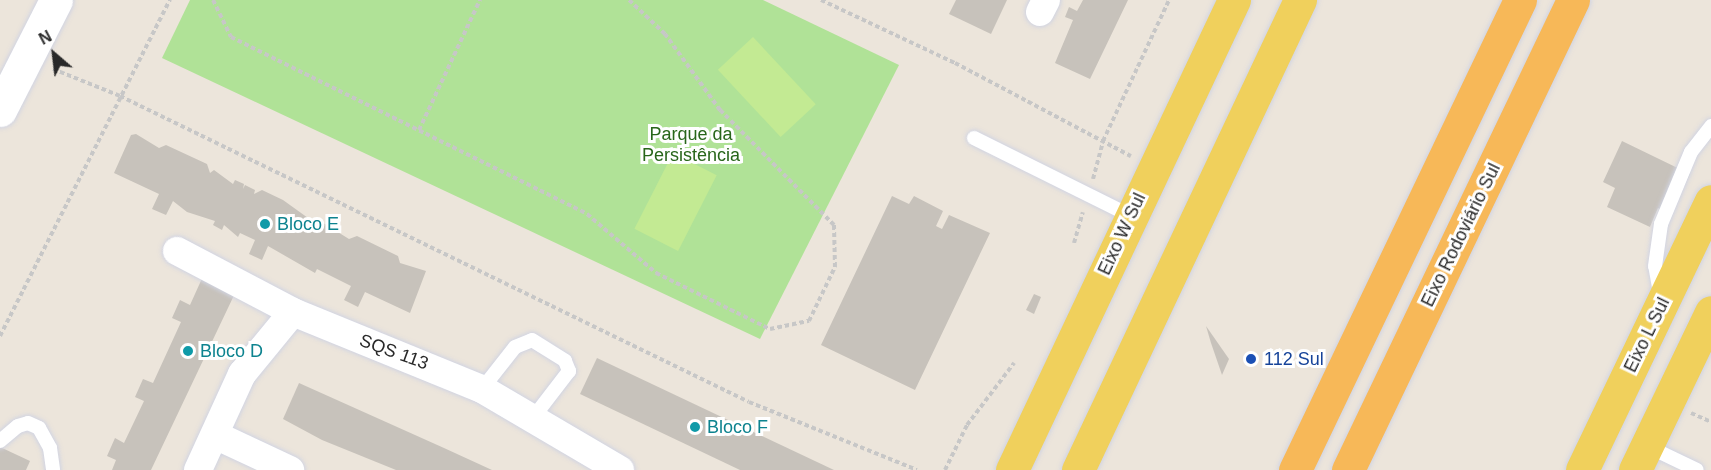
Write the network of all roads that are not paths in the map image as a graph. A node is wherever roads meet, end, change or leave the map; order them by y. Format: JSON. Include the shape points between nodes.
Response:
{"nodes":[{"id":1,"x":56,"y":0,"type":"edge"},
{"id":2,"x":1234,"y":0,"type":"edge"},
{"id":3,"x":1300,"y":0,"type":"edge"},
{"id":4,"x":1520,"y":0,"type":"edge"},
{"id":5,"x":1573,"y":0,"type":"edge"},
{"id":6,"x":43,"y":14,"type":"edge"},
{"id":7,"x":0,"y":110,"type":"edge"},
{"id":8,"x":1711,"y":126,"type":"edge"},
{"id":9,"x":974,"y":138,"type":"dead end"},
{"id":10,"x":1711,"y":201,"type":"edge"},
{"id":11,"x":1131,"y":216,"type":"junction"},
{"id":12,"x":177,"y":251,"type":"dead end"},
{"id":13,"x":1662,"y":303,"type":"junction"},
{"id":14,"x":293,"y":312,"type":"junction"},
{"id":15,"x":1711,"y":312,"type":"edge"},
{"id":16,"x":482,"y":389,"type":"junction"},
{"id":17,"x":533,"y":418,"type":"junction"},
{"id":18,"x":215,"y":435,"type":"junction"},
{"id":19,"x":0,"y":441,"type":"edge"},
{"id":20,"x":1641,"y":458,"type":"edge"},
{"id":21,"x":53,"y":470,"type":"edge"},
{"id":22,"x":198,"y":470,"type":"edge"},
{"id":23,"x":290,"y":470,"type":"edge"},
{"id":24,"x":620,"y":470,"type":"edge"},
{"id":25,"x":1012,"y":470,"type":"edge"},
{"id":26,"x":1078,"y":470,"type":"edge"},
{"id":27,"x":1295,"y":470,"type":"edge"},
{"id":28,"x":1348,"y":470,"type":"edge"},
{"id":29,"x":1582,"y":470,"type":"edge"},
{"id":30,"x":1697,"y":470,"type":"edge"}],
"edges":[{"from":1,"to":6,"type":"street"},
{"from":2,"to":11,"type":"main road","name":"Eixo W Sul"},
{"from":3,"to":26,"type":"main road"},
{"from":4,"to":27,"type":"highway"},
{"from":5,"to":28,"type":"highway","name":"Eixo Rodoviário Sul"},
{"from":6,"to":7,"type":"street"},
{"from":8,"to":13,"type":"lane","via":[[1691,152],[1661,224],[1655,266]]},
{"from":9,"to":11,"type":"lane"},
{"from":10,"to":13,"type":"main road","name":"Eixo L Sul"},
{"from":11,"to":25,"type":"main road","name":"Eixo W Sul"},
{"from":12,"to":14,"type":"street","name":"SQS 113"},
{"from":13,"to":29,"type":"main road","name":"Eixo L Sul"},
{"from":14,"to":16,"type":"street","name":"SQS 113"},
{"from":14,"to":18,"type":"street","via":[[242,374]]},
{"from":15,"to":20,"type":"main road"},
{"from":16,"to":17,"type":"street","name":"SQS 113"},
{"from":16,"to":17,"type":"lane","via":[[515,348],[532,340],[565,362],[569,371]]},
{"from":17,"to":24,"type":"street","name":"SQS 113"},
{"from":18,"to":22,"type":"street"},
{"from":18,"to":23,"type":"street"},
{"from":19,"to":21,"type":"lane","via":[[18,426],[28,423],[39,428],[50,448]]},
{"from":20,"to":30,"type":"lane"}]}
